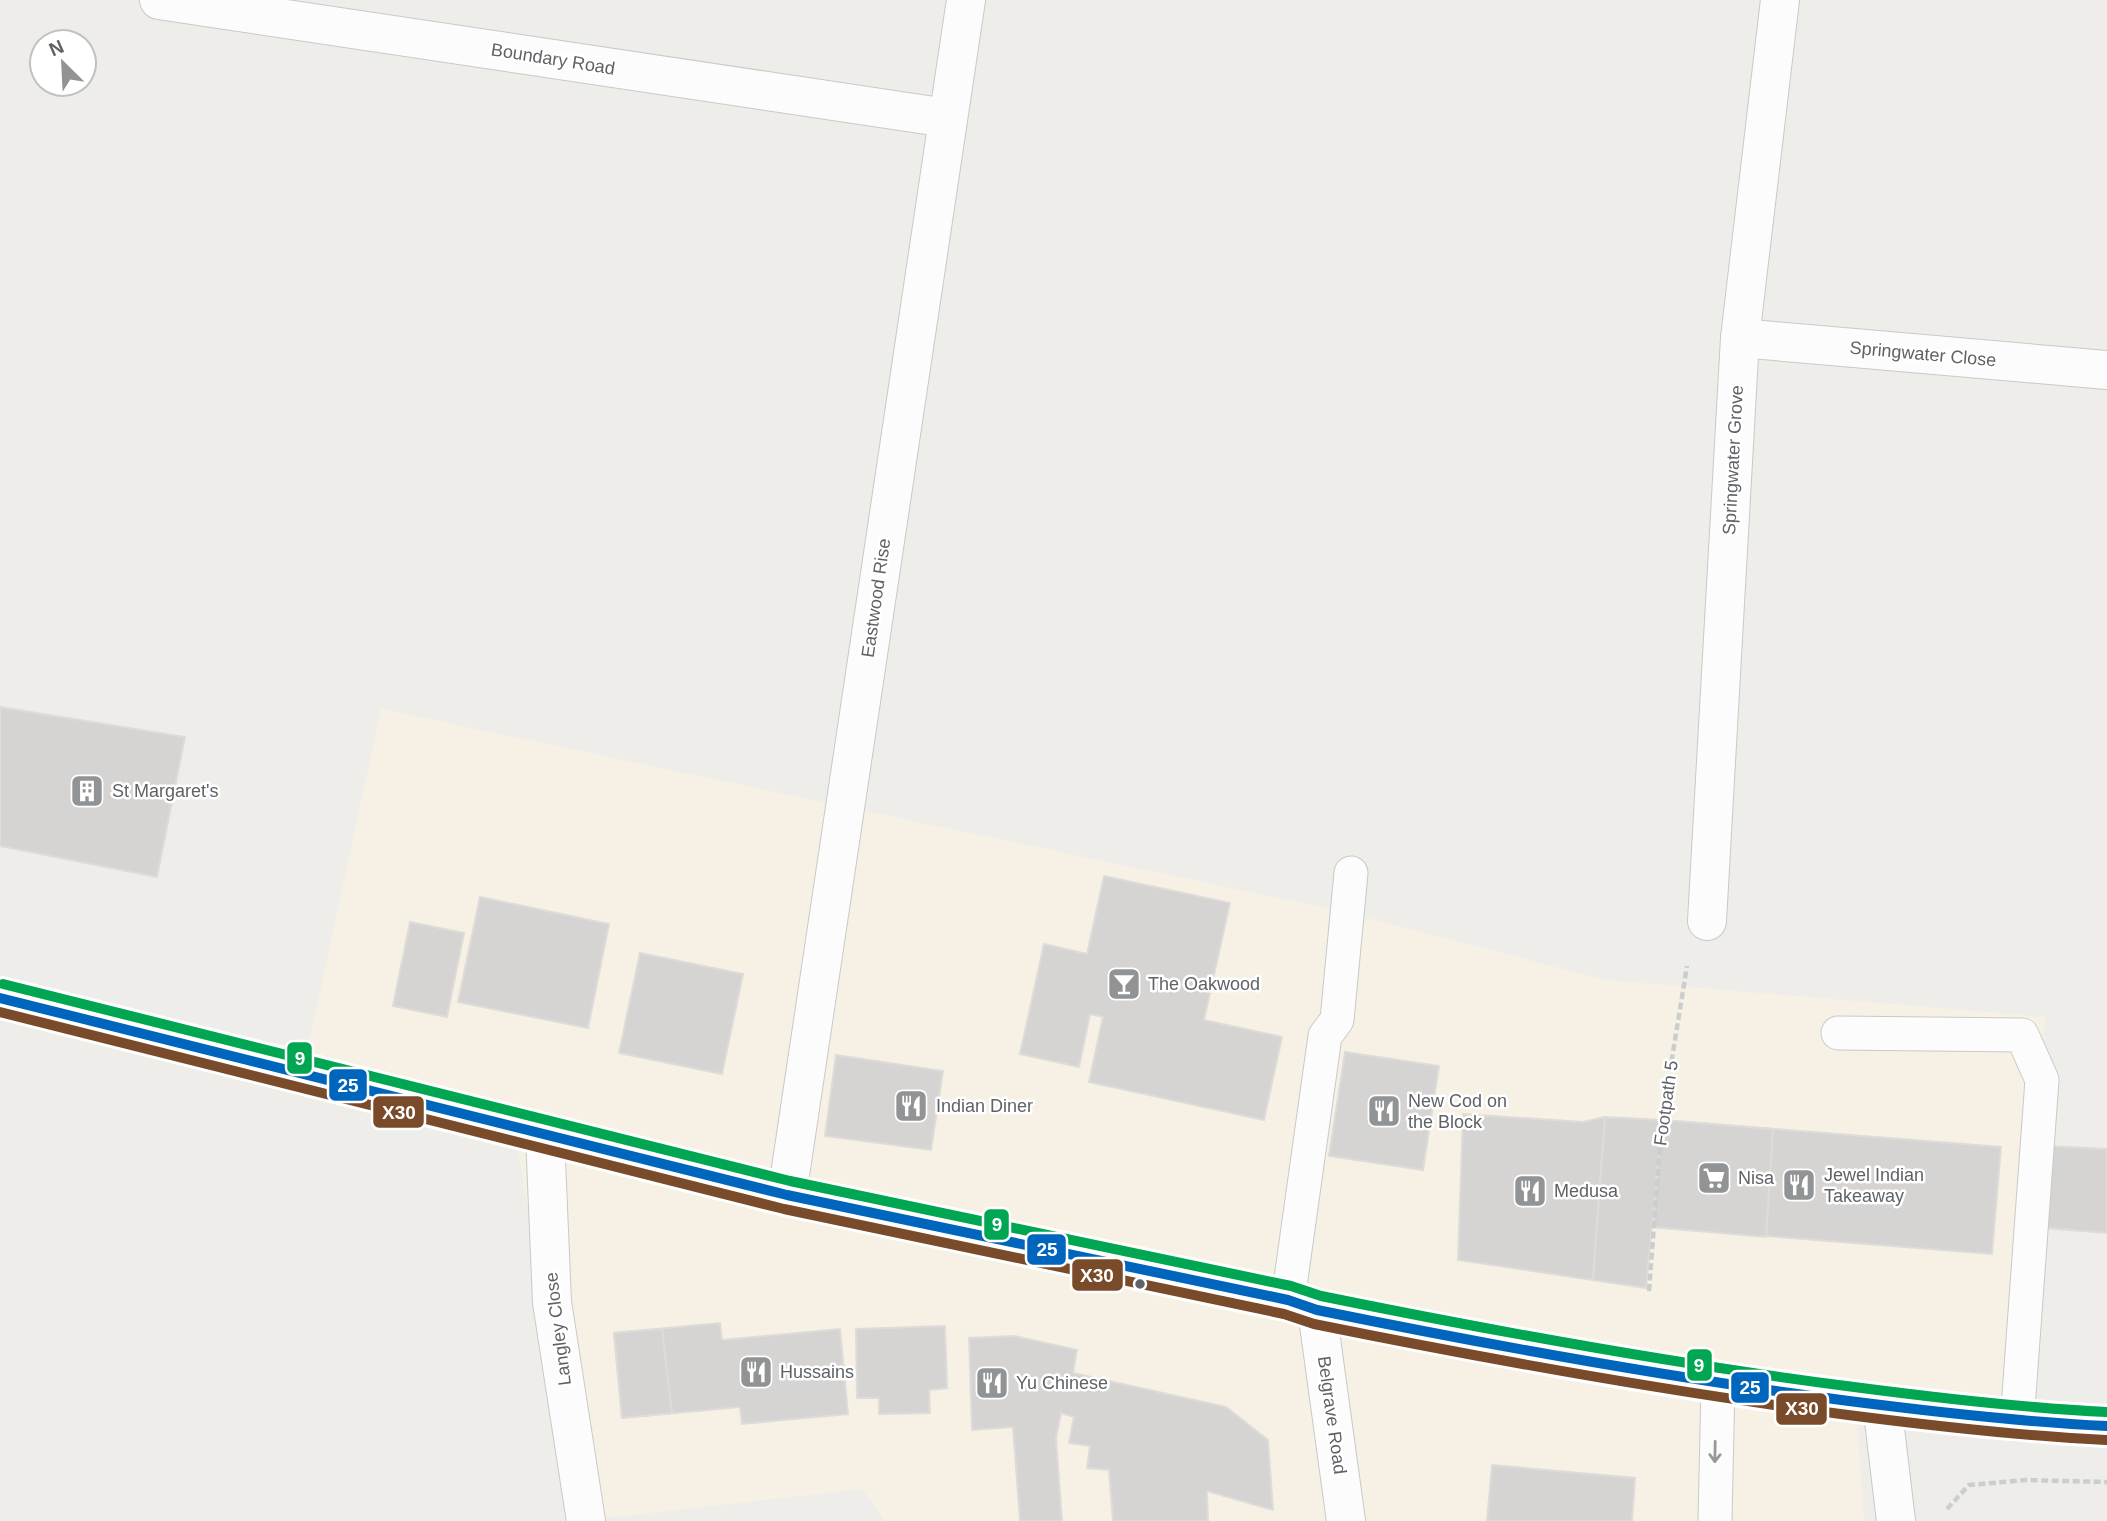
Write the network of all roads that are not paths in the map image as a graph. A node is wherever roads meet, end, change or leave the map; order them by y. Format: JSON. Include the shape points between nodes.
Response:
{"nodes":[{"id":1,"x":159,"y":0,"type":"edge"},
{"id":2,"x":965,"y":0,"type":"edge"},
{"id":3,"x":1780,"y":0,"type":"edge"},
{"id":4,"x":947,"y":118,"type":"junction"},
{"id":5,"x":1740,"y":338,"type":"junction"},
{"id":6,"x":2107,"y":370,"type":"edge"},
{"id":7,"x":1351,"y":873,"type":"dead end"},
{"id":8,"x":1707,"y":921,"type":"road end"},
{"id":9,"x":0,"y":998,"type":"edge"},
{"id":10,"x":1838,"y":1033,"type":"dead end"},
{"id":11,"x":545,"y":1136,"type":"junction"},
{"id":12,"x":787,"y":1195,"type":"junction"},
{"id":13,"x":1303,"y":1305,"type":"junction"},
{"id":14,"x":1718,"y":1384,"type":"junction"},
{"id":15,"x":1882,"y":1404,"type":"junction"},
{"id":16,"x":2017,"y":1422,"type":"junction"},
{"id":17,"x":2107,"y":1426,"type":"edge"},
{"id":18,"x":586,"y":1521,"type":"edge"},
{"id":19,"x":1346,"y":1521,"type":"edge"},
{"id":20,"x":1715,"y":1521,"type":"edge"},
{"id":21,"x":1896,"y":1521,"type":"edge"}],
"edges":[{"from":1,"to":4,"type":"street","name":"Boundary Road"},
{"from":2,"to":4,"type":"street","name":"Eastwood Rise"},
{"from":3,"to":5,"type":"street","name":"Springwater Grove"},
{"from":4,"to":12,"type":"street","name":"Eastwood Rise"},
{"from":5,"to":6,"type":"street","name":"Springwater Close"},
{"from":5,"to":8,"type":"street","name":"Springwater Grove"},
{"from":7,"to":13,"type":"lane","via":[[1337,1020],[1325,1036]]},
{"from":9,"to":11,"type":"main road"},
{"from":10,"to":16,"type":"lane","via":[[2022,1035],[2042,1080]]},
{"from":11,"to":12,"type":"main road"},
{"from":11,"to":18,"type":"street","name":"Langley Close","via":[[552,1302]]},
{"from":12,"to":13,"type":"main road"},
{"from":13,"to":14,"type":"main road","via":[[1525,1352]]},
{"from":13,"to":19,"type":"street","name":"Belgrave Road"},
{"from":14,"to":15,"type":"main road"},
{"from":14,"to":20,"type":"lane","one_way":true},
{"from":15,"to":16,"type":"main road"},
{"from":15,"to":21,"type":"street"},
{"from":16,"to":17,"type":"main road"}]}
